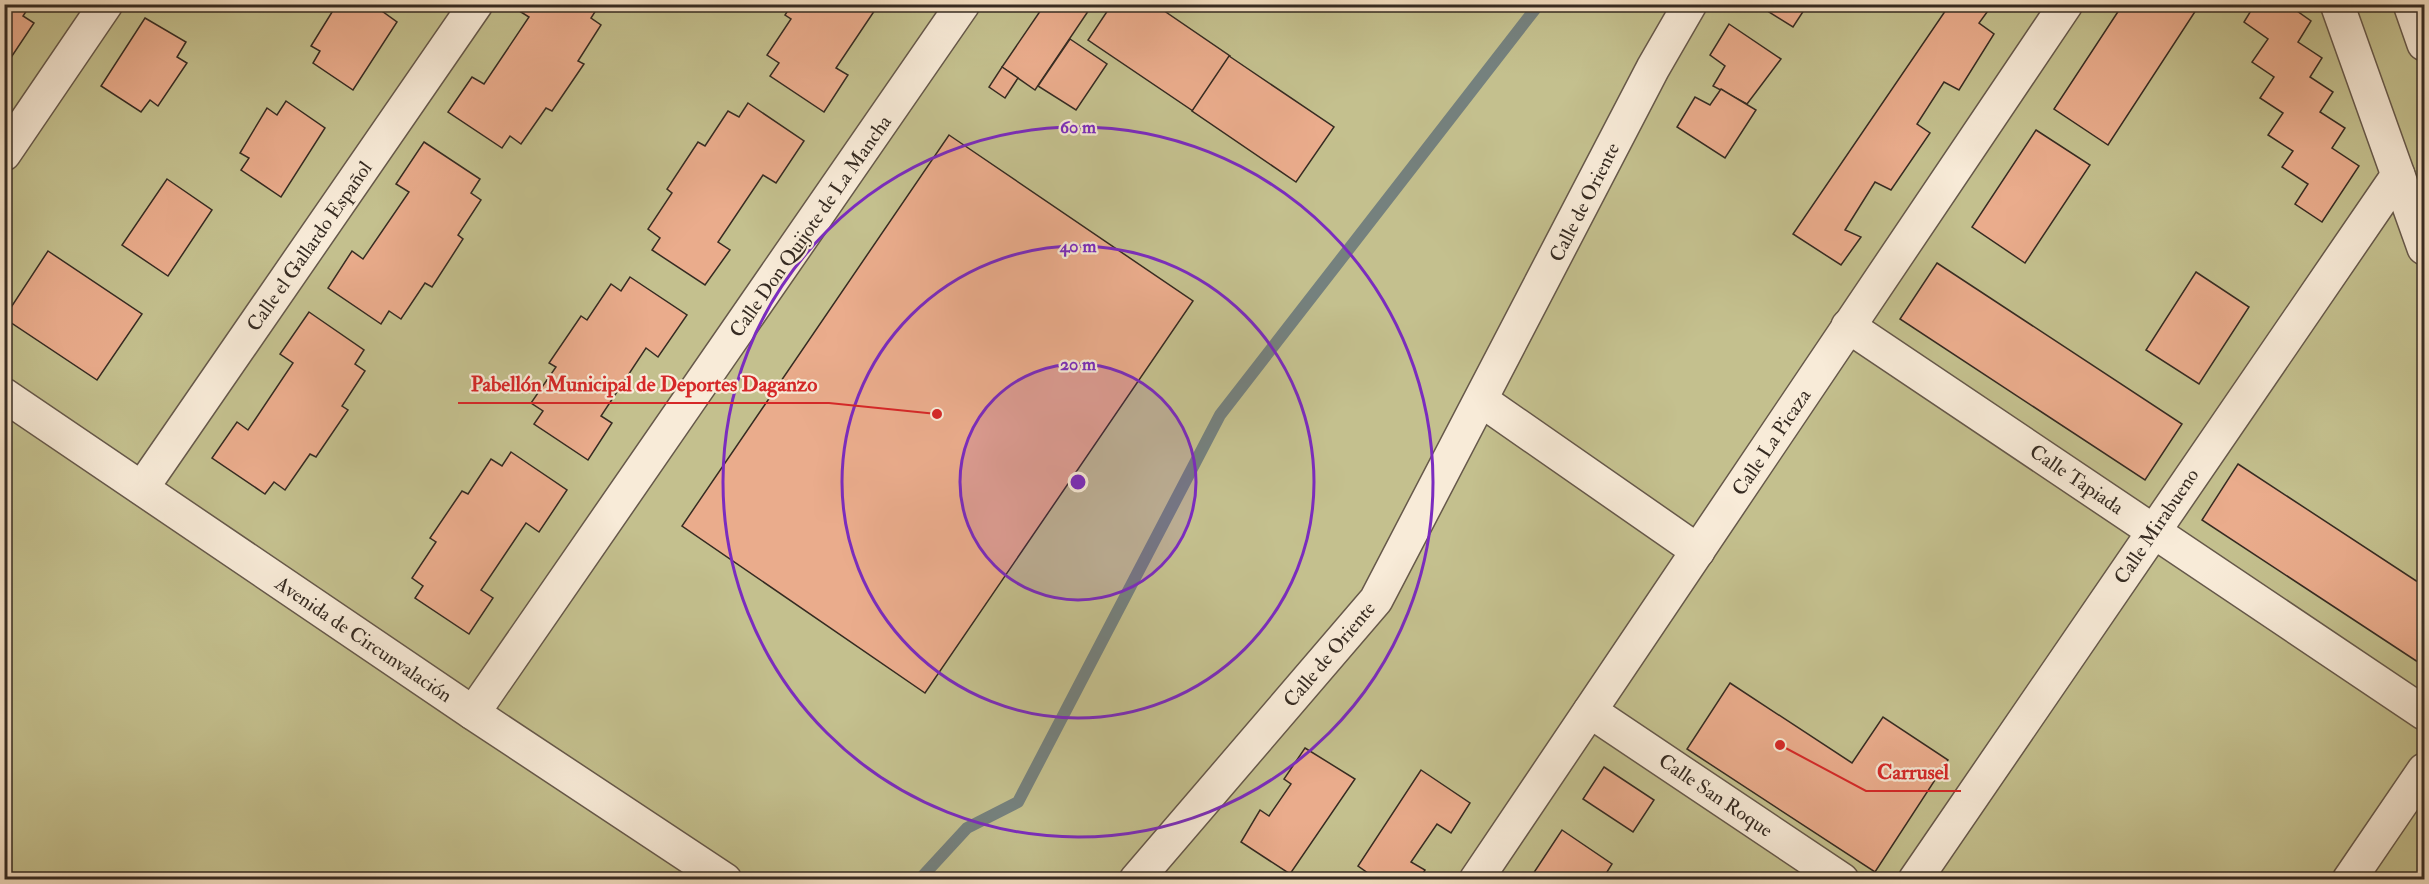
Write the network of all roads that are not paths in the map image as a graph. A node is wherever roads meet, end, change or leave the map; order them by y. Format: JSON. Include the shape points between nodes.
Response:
{"nodes":[{"id":1,"x":106,"y":4,"type":"edge"},
{"id":2,"x":476,"y":4,"type":"edge"},
{"id":3,"x":963,"y":4,"type":"edge"},
{"id":4,"x":1690,"y":4,"type":"edge"},
{"id":5,"x":2066,"y":4,"type":"edge"},
{"id":6,"x":2337,"y":4,"type":"edge"},
{"id":7,"x":2410,"y":4,"type":"edge"},
{"id":8,"x":2424,"y":44,"type":"edge"},
{"id":9,"x":4,"y":154,"type":"edge"},
{"id":10,"x":2398,"y":175,"type":"junction"},
{"id":11,"x":2424,"y":248,"type":"edge"},
{"id":12,"x":1848,"y":326,"type":"junction"},
{"id":13,"x":4,"y":395,"type":"edge"},
{"id":14,"x":1481,"y":400,"type":"junction"},
{"id":15,"x":142,"y":488,"type":"junction"},
{"id":16,"x":2153,"y":530,"type":"junction"},
{"id":17,"x":1698,"y":551,"type":"junction"},
{"id":18,"x":1590,"y":711,"type":"junction"},
{"id":19,"x":473,"y":713,"type":"junction"},
{"id":20,"x":2424,"y":713,"type":"edge"},
{"id":21,"x":2424,"y":770,"type":"edge"},
{"id":22,"x":725,"y":879,"type":"edge"},
{"id":23,"x":1136,"y":879,"type":"edge"},
{"id":24,"x":1476,"y":879,"type":"edge"},
{"id":25,"x":1842,"y":879,"type":"edge"},
{"id":26,"x":1915,"y":879,"type":"edge"},
{"id":27,"x":2349,"y":879,"type":"edge"}],
"edges":[{"from":1,"to":9,"type":"street"},
{"from":2,"to":15,"type":"street","name":"Calle el Gallardo Español"},
{"from":3,"to":19,"type":"street","name":"Calle Don Quijote de La Mancha"},
{"from":4,"to":14,"type":"street","name":"Calle de Oriente"},
{"from":5,"to":12,"type":"street","name":"Calle La Picaza"},
{"from":6,"to":10,"type":"street"},
{"from":7,"to":8,"type":"street"},
{"from":10,"to":11,"type":"street"},
{"from":10,"to":16,"type":"street","name":"Calle Mirabueno"},
{"from":12,"to":16,"type":"street","name":"Calle Tapiada"},
{"from":12,"to":17,"type":"street","name":"Calle La Picaza"},
{"from":13,"to":15,"type":"street","name":"Avenida de Circunvalación"},
{"from":14,"to":17,"type":"street"},
{"from":14,"to":23,"type":"street","name":"Calle de Oriente","via":[[1376,600]]},
{"from":15,"to":19,"type":"street","name":"Avenida de Circunvalación"},
{"from":16,"to":20,"type":"street","name":"Calle Tapiada"},
{"from":16,"to":26,"type":"street","name":"Calle Mirabueno"},
{"from":17,"to":18,"type":"street","name":"Calle La Picaza"},
{"from":18,"to":24,"type":"street","name":"Calle La Picaza"},
{"from":18,"to":25,"type":"street","name":"Calle San Roque"},
{"from":19,"to":22,"type":"street","name":"Avenida de Circunvalación"},
{"from":21,"to":27,"type":"street"}]}
